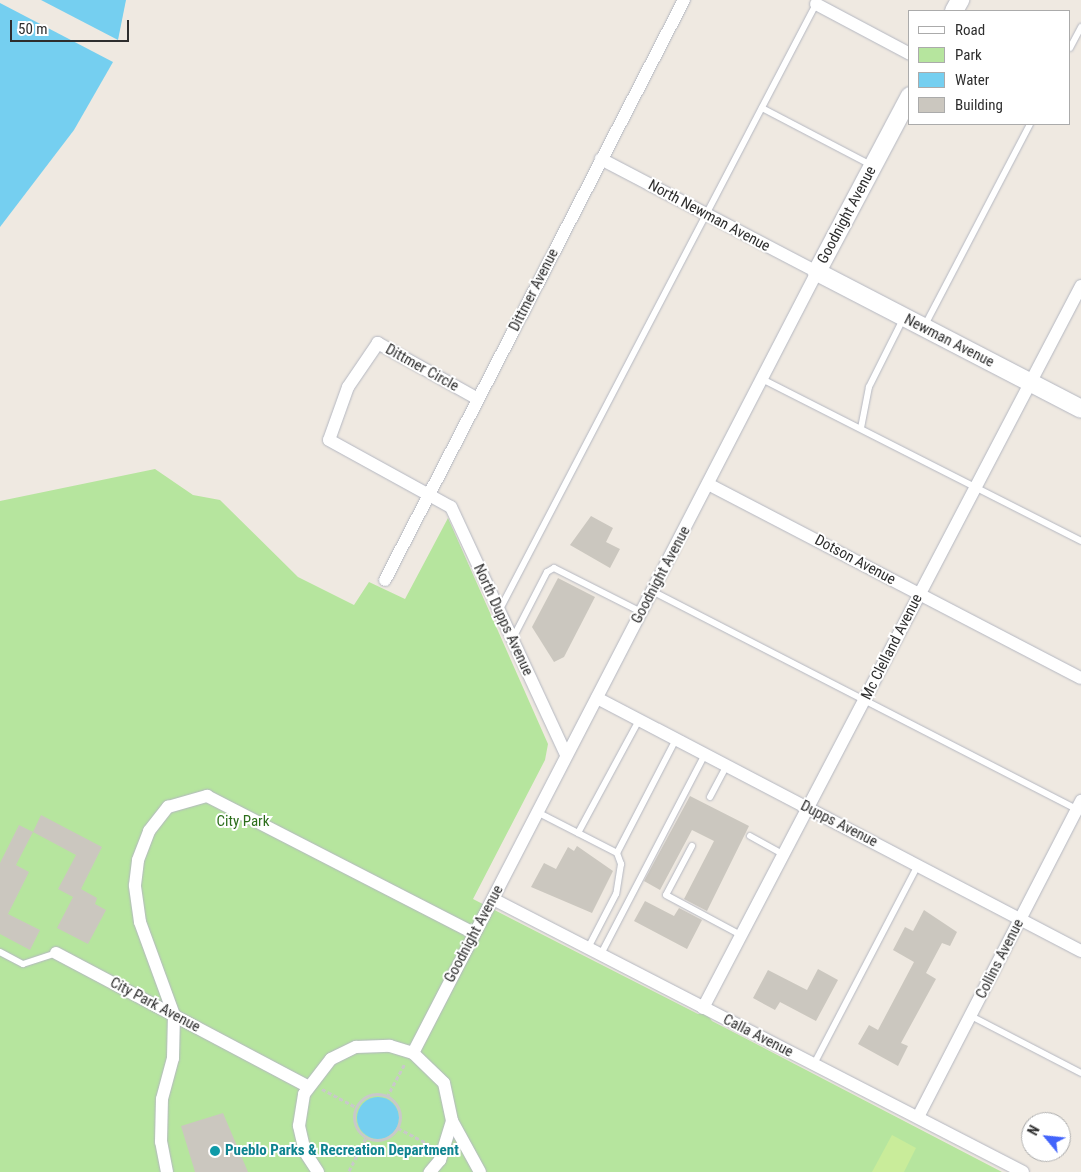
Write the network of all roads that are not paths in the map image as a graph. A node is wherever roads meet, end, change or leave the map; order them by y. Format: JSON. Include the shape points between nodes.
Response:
{"nodes":[{"id":1,"x":684,"y":0,"type":"edge"},
{"id":2,"x":817,"y":2,"type":"edge"},
{"id":3,"x":1081,"y":27,"type":"edge"},
{"id":4,"x":1071,"y":46,"type":"edge"},
{"id":5,"x":908,"y":53,"type":"edge"},
{"id":6,"x":908,"y":100,"type":"edge"},
{"id":7,"x":762,"y":108,"type":"junction"},
{"id":8,"x":1029,"y":125,"type":"edge"},
{"id":9,"x":601,"y":159,"type":"junction"},
{"id":10,"x":873,"y":166,"type":"junction"},
{"id":11,"x":706,"y":215,"type":"junction"},
{"id":12,"x":817,"y":272,"type":"junction"},
{"id":13,"x":1081,"y":286,"type":"edge"},
{"id":14,"x":904,"y":317,"type":"junction"},
{"id":15,"x":924,"y":328,"type":"junction"},
{"id":16,"x":762,"y":379,"type":"junction"},
{"id":17,"x":1030,"y":382,"type":"junction"},
{"id":18,"x":478,"y":399,"type":"junction"},
{"id":19,"x":1081,"y":409,"type":"edge"},
{"id":20,"x":860,"y":428,"type":"junction"},
{"id":21,"x":708,"y":484,"type":"junction"},
{"id":22,"x":975,"y":487,"type":"junction"},
{"id":23,"x":430,"y":493,"type":"junction"},
{"id":24,"x":1081,"y":541,"type":"edge"},
{"id":25,"x":385,"y":580,"type":"dead end"},
{"id":26,"x":652,"y":591,"type":"junction"},
{"id":27,"x":919,"y":594,"type":"junction"},
{"id":28,"x":499,"y":610,"type":"junction"},
{"id":29,"x":641,"y":612,"type":"junction"},
{"id":30,"x":512,"y":640,"type":"junction"},
{"id":31,"x":1081,"y":678,"type":"edge"},
{"id":32,"x":597,"y":698,"type":"junction"},
{"id":33,"x":864,"y":699,"type":"junction"},
{"id":34,"x":639,"y":719,"type":"junction"},
{"id":35,"x":676,"y":739,"type":"junction"},
{"id":36,"x":705,"y":754,"type":"junction"},
{"id":37,"x":566,"y":755,"type":"junction"},
{"id":38,"x":727,"y":766,"type":"junction"},
{"id":39,"x":710,"y":797,"type":"dead end"},
{"id":40,"x":1079,"y":805,"type":"edge"},
{"id":41,"x":808,"y":808,"type":"junction"},
{"id":42,"x":537,"y":812,"type":"junction"},
{"id":43,"x":578,"y":833,"type":"junction"},
{"id":44,"x":750,"y":836,"type":"dead end"},
{"id":45,"x":692,"y":846,"type":"dead end"},
{"id":46,"x":617,"y":853,"type":"junction"},
{"id":47,"x":784,"y":855,"type":"junction"},
{"id":48,"x":918,"y":864,"type":"junction"},
{"id":49,"x":616,"y":894,"type":"junction"},
{"id":50,"x":493,"y":898,"type":"junction"},
{"id":51,"x":628,"y":901,"type":"junction"},
{"id":52,"x":1020,"y":920,"type":"junction"},
{"id":53,"x":474,"y":933,"type":"junction"},
{"id":54,"x":741,"y":935,"type":"junction"},
{"id":55,"x":588,"y":948,"type":"junction"},
{"id":56,"x":1081,"y":951,"type":"edge"},
{"id":57,"x":0,"y":952,"type":"edge"},
{"id":58,"x":56,"y":952,"type":"joint"},
{"id":59,"x":600,"y":954,"type":"junction"},
{"id":60,"x":703,"y":1008,"type":"junction"},
{"id":61,"x":174,"y":1015,"type":"junction"},
{"id":62,"x":971,"y":1016,"type":"junction"},
{"id":63,"x":410,"y":1057,"type":"junction"},
{"id":64,"x":814,"y":1064,"type":"junction"},
{"id":65,"x":1081,"y":1073,"type":"edge"},
{"id":66,"x":314,"y":1088,"type":"junction"},
{"id":67,"x":918,"y":1117,"type":"junction"},
{"id":68,"x":452,"y":1121,"type":"junction"},
{"id":69,"x":167,"y":1172,"type":"edge"},
{"id":70,"x":318,"y":1172,"type":"edge"},
{"id":71,"x":430,"y":1172,"type":"edge"},
{"id":72,"x":480,"y":1172,"type":"edge"},
{"id":73,"x":1023,"y":1172,"type":"edge"}],
"edges":[{"from":1,"to":9,"type":"street","name":"Dittmer Avenue"},
{"from":2,"to":5,"type":"street"},
{"from":2,"to":7,"type":"lane"},
{"from":3,"to":4,"type":"lane"},
{"from":6,"to":10,"type":"street","name":"Goodnight Avenue"},
{"from":7,"to":10,"type":"lane"},
{"from":7,"to":11,"type":"lane"},
{"from":8,"to":15,"type":"lane"},
{"from":9,"to":11,"type":"street","name":"North Newman Avenue"},
{"from":9,"to":18,"type":"street","name":"Dittmer Avenue"},
{"from":10,"to":12,"type":"street","name":"Goodnight Avenue"},
{"from":11,"to":12,"type":"street","name":"North Newman Avenue"},
{"from":11,"to":28,"type":"lane"},
{"from":12,"to":14,"type":"street","name":"Newman Avenue"},
{"from":12,"to":16,"type":"street","name":"Goodnight Avenue"},
{"from":13,"to":17,"type":"street","name":"Mc Clelland Avenue"},
{"from":14,"to":15,"type":"street","name":"Newman Avenue"},
{"from":14,"to":20,"type":"lane","via":[[869,388]]},
{"from":15,"to":17,"type":"street","name":"Newman Avenue"},
{"from":16,"to":20,"type":"lane"},
{"from":16,"to":21,"type":"street","name":"Goodnight Avenue"},
{"from":17,"to":19,"type":"street","name":"Newman Avenue"},
{"from":17,"to":22,"type":"street","name":"Mc Clelland Avenue"},
{"from":18,"to":23,"type":"street","name":"Dittmer Avenue"},
{"from":18,"to":23,"type":"street","name":"Dittmer Circle","via":[[378,343],[348,388],[329,440]]},
{"from":20,"to":22,"type":"lane"},
{"from":21,"to":26,"type":"street","name":"Goodnight Avenue"},
{"from":21,"to":27,"type":"street","name":"Dotson Avenue"},
{"from":22,"to":24,"type":"lane"},
{"from":22,"to":27,"type":"street","name":"Mc Clelland Avenue"},
{"from":23,"to":25,"type":"street","name":"Dittmer Avenue"},
{"from":23,"to":28,"type":"street","name":"North Dupps Avenue","via":[[451,507]]},
{"from":26,"to":29,"type":"street","name":"Goodnight Avenue"},
{"from":26,"to":33,"type":"lane"},
{"from":27,"to":31,"type":"street","name":"Dotson Avenue"},
{"from":27,"to":33,"type":"street","name":"Mc Clelland Avenue"},
{"from":28,"to":30,"type":"street","name":"North Dupps Avenue"},
{"from":29,"to":30,"type":"lane","via":[[554,568],[547,572]]},
{"from":29,"to":32,"type":"street","name":"Goodnight Avenue"},
{"from":30,"to":37,"type":"street","name":"North Dupps Avenue"},
{"from":32,"to":34,"type":"street","name":"Dupps Avenue"},
{"from":32,"to":37,"type":"street","name":"Goodnight Avenue"},
{"from":33,"to":40,"type":"lane"},
{"from":33,"to":41,"type":"street","name":"Mc Clelland Avenue"},
{"from":34,"to":35,"type":"street","name":"Dupps Avenue"},
{"from":34,"to":43,"type":"lane"},
{"from":35,"to":36,"type":"street","name":"Dupps Avenue"},
{"from":35,"to":46,"type":"lane"},
{"from":36,"to":38,"type":"street","name":"Dupps Avenue"},
{"from":36,"to":51,"type":"lane"},
{"from":37,"to":42,"type":"street","name":"Goodnight Avenue"},
{"from":38,"to":39,"type":"lane"},
{"from":38,"to":41,"type":"street","name":"Dupps Avenue"},
{"from":40,"to":52,"type":"street","name":"Collins Avenue"},
{"from":41,"to":47,"type":"street","name":"Mc Clelland Avenue"},
{"from":41,"to":48,"type":"street","name":"Dupps Avenue"},
{"from":42,"to":43,"type":"lane"},
{"from":42,"to":50,"type":"street","name":"Goodnight Avenue"},
{"from":43,"to":46,"type":"lane"},
{"from":44,"to":47,"type":"lane"},
{"from":45,"to":54,"type":"lane","via":[[666,895]]},
{"from":46,"to":49,"type":"lane","via":[[621,864]]},
{"from":47,"to":54,"type":"street","name":"Mc Clelland Avenue"},
{"from":48,"to":52,"type":"street","name":"Dupps Avenue"},
{"from":48,"to":64,"type":"lane"},
{"from":49,"to":51,"type":"lane"},
{"from":49,"to":55,"type":"lane"},
{"from":50,"to":53,"type":"street","name":"Goodnight Avenue"},
{"from":50,"to":55,"type":"street","name":"Calla Avenue"},
{"from":51,"to":59,"type":"lane"},
{"from":52,"to":56,"type":"street","name":"Dupps Avenue"},
{"from":52,"to":62,"type":"street","name":"Collins Avenue"},
{"from":53,"to":61,"type":"street","via":[[207,796],[168,807],[149,831],[138,860],[140,922]]},
{"from":53,"to":63,"type":"street","name":"Goodnight Avenue"},
{"from":54,"to":60,"type":"street","name":"Mc Clelland Avenue"},
{"from":55,"to":59,"type":"street","name":"Calla Avenue"},
{"from":57,"to":58,"type":"lane","name":"City Park Avenue","via":[[23,964]]},
{"from":58,"to":61,"type":"street","name":"City Park Avenue"},
{"from":59,"to":60,"type":"street","name":"Calla Avenue"},
{"from":60,"to":64,"type":"street","name":"Calla Avenue"},
{"from":61,"to":66,"type":"street","name":"City Park Avenue"},
{"from":61,"to":69,"type":"street","via":[[173,1058],[162,1099],[161,1142]]},
{"from":62,"to":65,"type":"lane"},
{"from":62,"to":67,"type":"street","name":"Collins Avenue"},
{"from":63,"to":66,"type":"street","via":[[390,1046],[356,1047],[332,1059]]},
{"from":63,"to":68,"type":"street","via":[[444,1083]]},
{"from":64,"to":67,"type":"street","name":"Calla Avenue"},
{"from":66,"to":70,"type":"street","via":[[299,1126],[305,1152]]},
{"from":67,"to":73,"type":"street","name":"Calla Avenue"},
{"from":68,"to":71,"type":"street","via":[[440,1160]]},
{"from":68,"to":72,"type":"street"}]}
